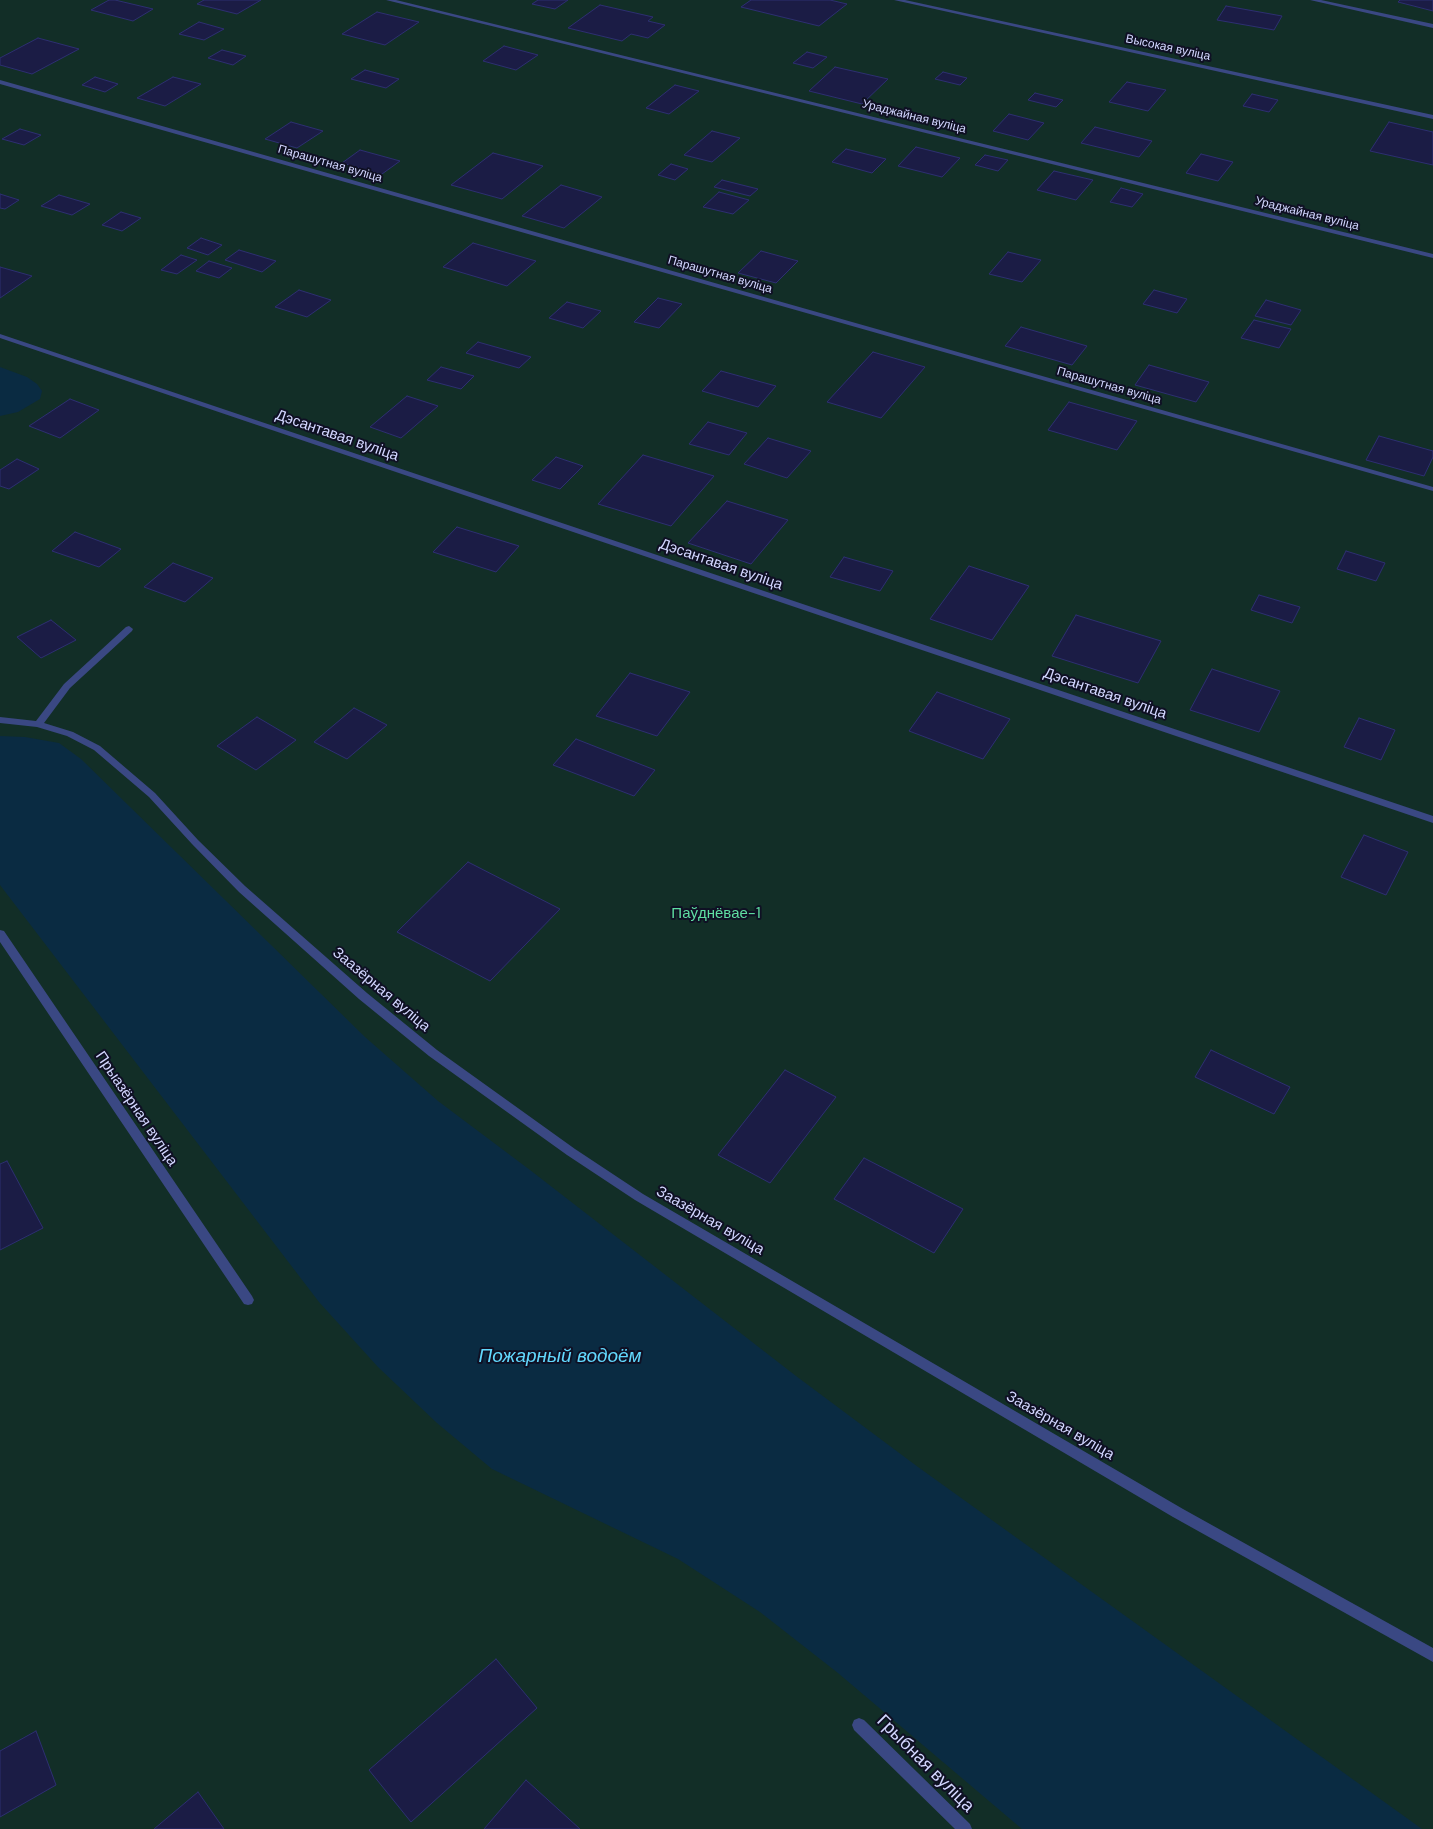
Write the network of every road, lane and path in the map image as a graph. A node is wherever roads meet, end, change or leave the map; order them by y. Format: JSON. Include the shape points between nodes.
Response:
{"nodes":[{"id":1,"x":389,"y":0,"type":"edge"},
{"id":2,"x":898,"y":0,"type":"edge"},
{"id":3,"x":1313,"y":0,"type":"edge"},
{"id":4,"x":1433,"y":26,"type":"edge"},
{"id":5,"x":0,"y":82,"type":"edge"},
{"id":6,"x":1433,"y":117,"type":"edge"},
{"id":7,"x":1433,"y":256,"type":"edge"},
{"id":8,"x":0,"y":336,"type":"edge"},
{"id":9,"x":1433,"y":489,"type":"edge"},
{"id":10,"x":128,"y":629,"type":"dead end"},
{"id":11,"x":0,"y":720,"type":"edge"},
{"id":12,"x":38,"y":724,"type":"junction"},
{"id":13,"x":1433,"y":820,"type":"edge"},
{"id":14,"x":0,"y":934,"type":"edge"},
{"id":15,"x":248,"y":1300,"type":"dead end"},
{"id":16,"x":1433,"y":1655,"type":"edge"},
{"id":17,"x":860,"y":1725,"type":"dead end"},
{"id":18,"x":965,"y":1829,"type":"edge"}],
"edges":[{"from":1,"to":7,"type":"lane","name":"Ураджайная вуліца"},
{"from":2,"to":6,"type":"lane","name":"Высокая вуліца"},
{"from":3,"to":4,"type":"lane"},
{"from":5,"to":9,"type":"lane","name":"Парашутная вуліца"},
{"from":8,"to":13,"type":"lane","name":"Дэсантавая вуліца"},
{"from":10,"to":12,"type":"lane","via":[[67,686]]},
{"from":11,"to":12,"type":"lane","name":"Заазёрная вуліца"},
{"from":12,"to":16,"type":"lane","name":"Заазёрная вуліца","via":[[70,734],[97,748],[152,796],[242,888],[363,996],[433,1053],[571,1152],[639,1197],[1178,1513]]},
{"from":14,"to":15,"type":"lane","name":"Прыазёрная вуліца"},
{"from":17,"to":18,"type":"lane","name":"Грыбная вуліца"}]}
